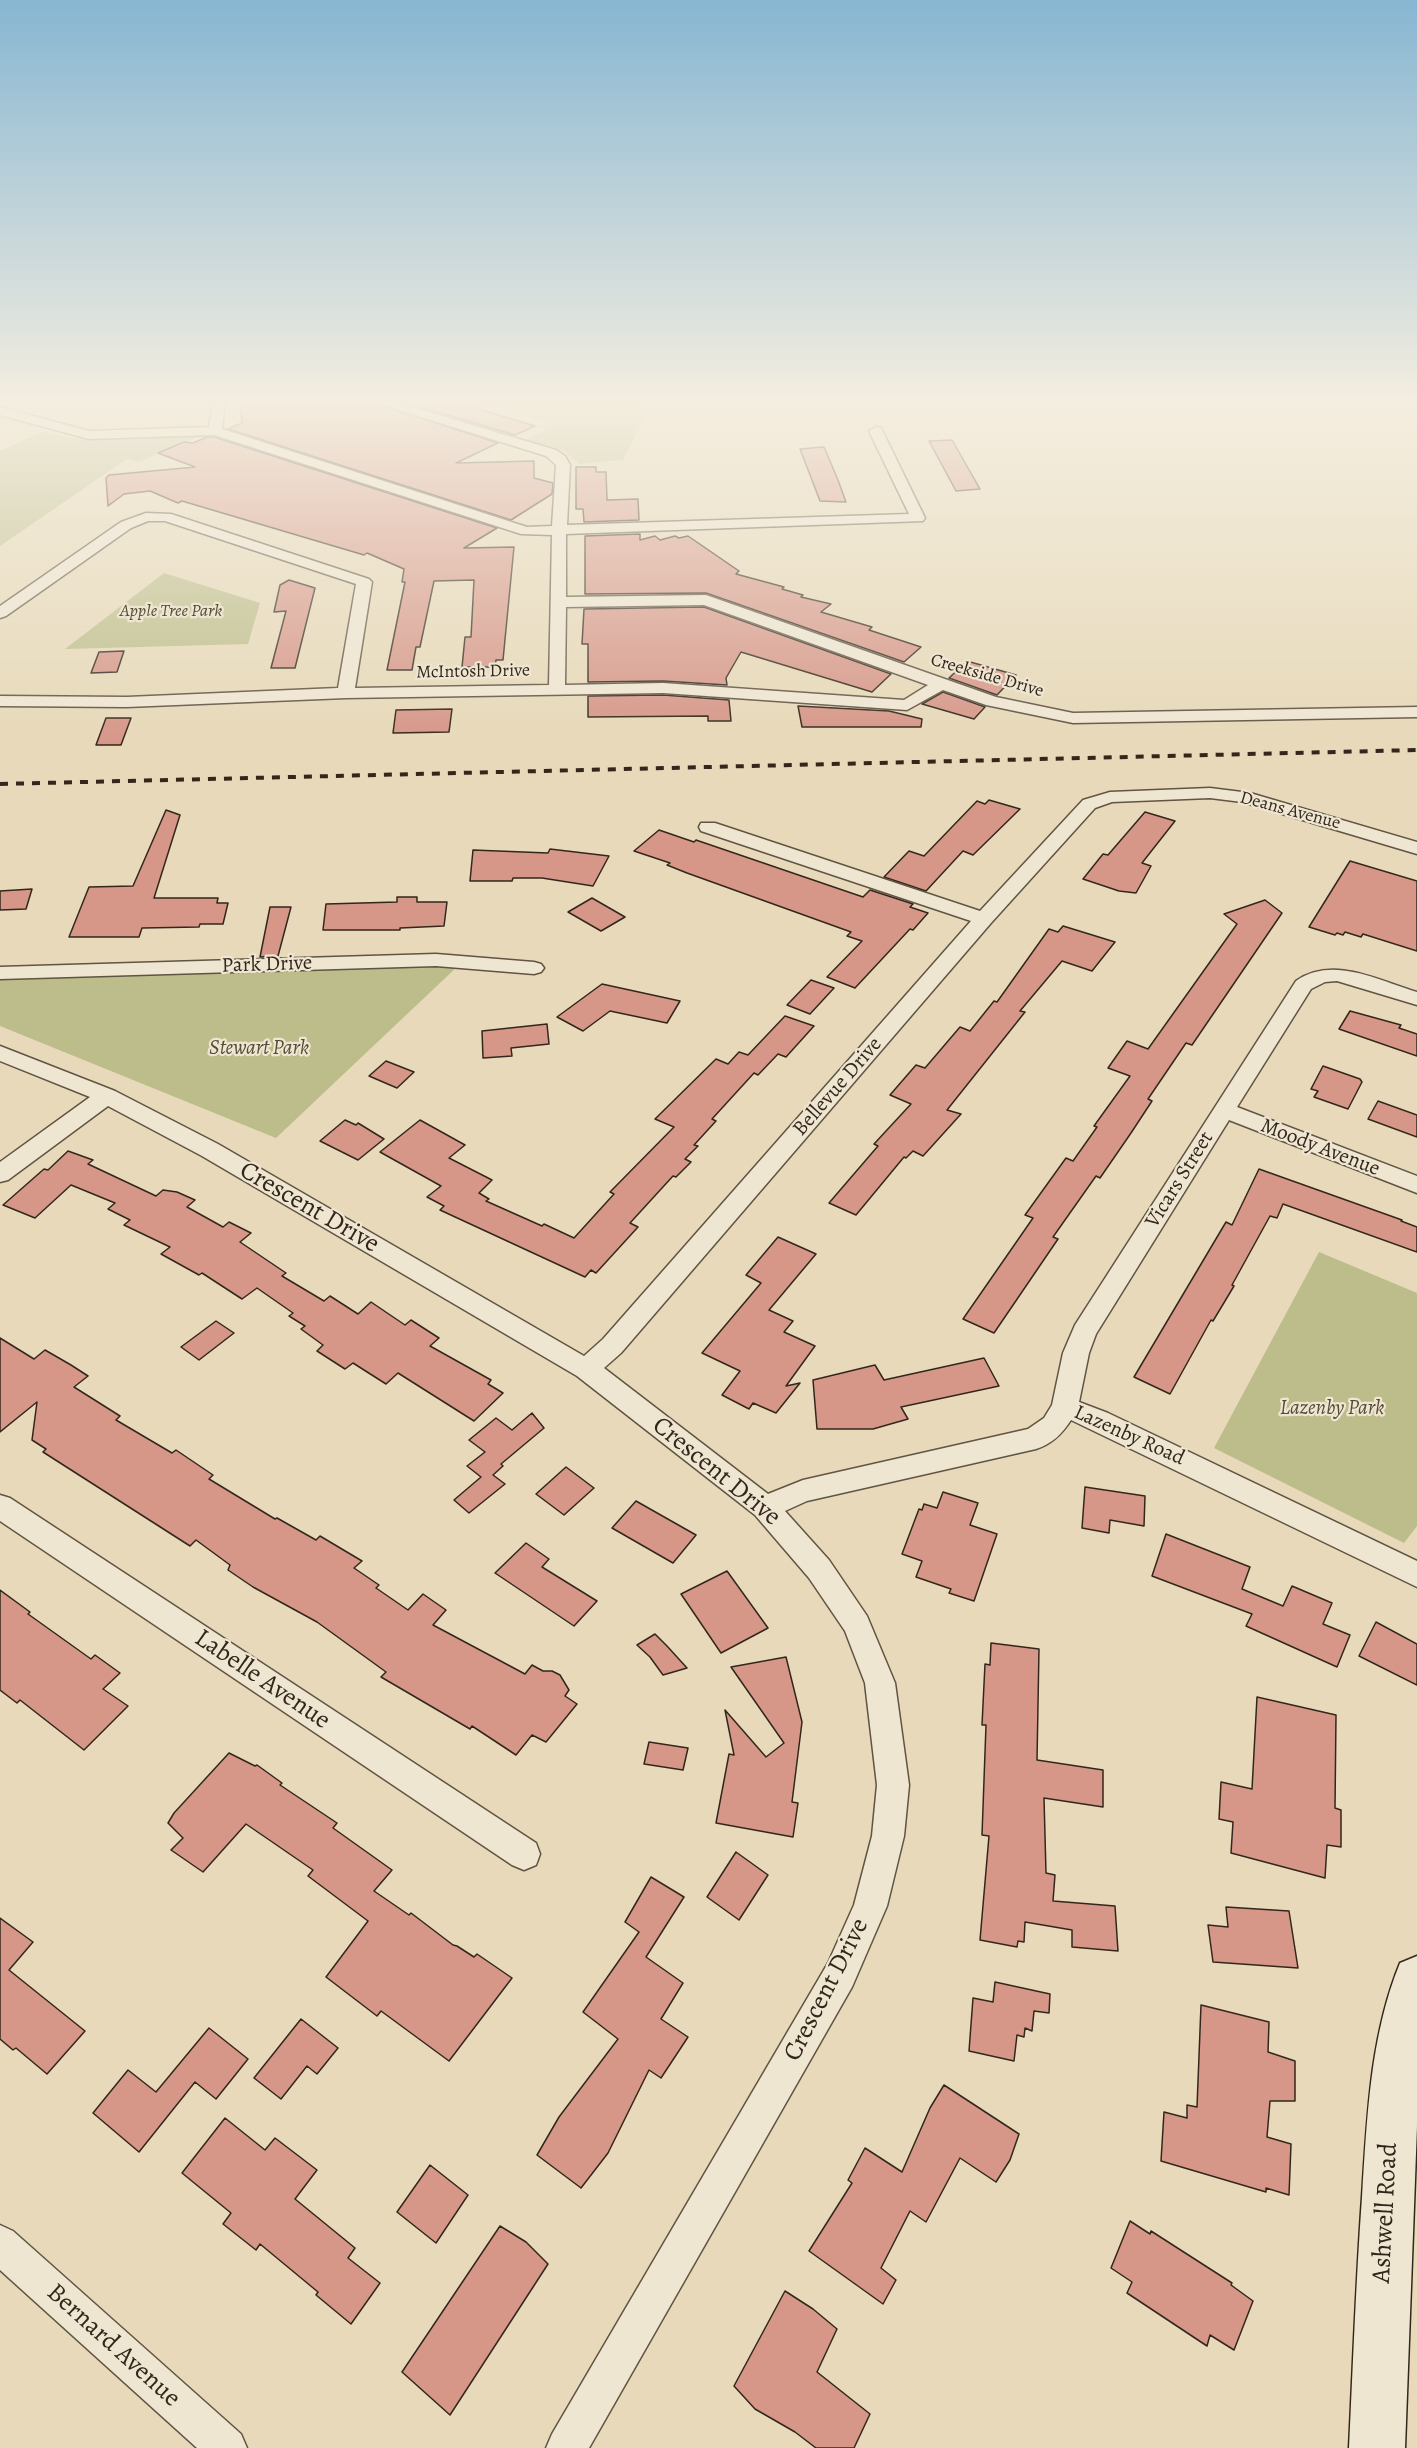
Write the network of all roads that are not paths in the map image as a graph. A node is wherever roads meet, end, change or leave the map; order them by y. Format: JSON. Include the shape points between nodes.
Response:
{"nodes":[{"id":1,"x":477,"y":515,"type":"edge"},
{"id":2,"x":560,"y":515,"type":"edge"},
{"id":3,"x":917,"y":515,"type":"edge"},
{"id":4,"x":559,"y":531,"type":"junction"},
{"id":5,"x":559,"y":602,"type":"junction"},
{"id":6,"x":0,"y":613,"type":"edge"},
{"id":7,"x":941,"y":684,"type":"junction"},
{"id":8,"x":557,"y":690,"type":"junction"},
{"id":9,"x":346,"y":693,"type":"junction"},
{"id":10,"x":0,"y":701,"type":"edge"},
{"id":11,"x":1417,"y":712,"type":"edge"},
{"id":12,"x":1089,"y":804,"type":"joint"},
{"id":13,"x":708,"y":827,"type":"dead end"},
{"id":14,"x":1417,"y":848,"type":"edge"},
{"id":15,"x":984,"y":919,"type":"junction"},
{"id":16,"x":534,"y":968,"type":"dead end"},
{"id":17,"x":0,"y":973,"type":"edge"},
{"id":18,"x":1417,"y":999,"type":"edge"},
{"id":19,"x":0,"y":1053,"type":"edge"},
{"id":20,"x":107,"y":1096,"type":"junction"},
{"id":21,"x":1224,"y":1110,"type":"junction"},
{"id":22,"x":0,"y":1174,"type":"edge"},
{"id":23,"x":1417,"y":1185,"type":"edge"},
{"id":24,"x":586,"y":1369,"type":"junction"},
{"id":25,"x":1065,"y":1407,"type":"junction"},
{"id":26,"x":0,"y":1506,"type":"edge"},
{"id":27,"x":765,"y":1507,"type":"junction"},
{"id":28,"x":1417,"y":1575,"type":"edge"},
{"id":29,"x":524,"y":1854,"type":"dead end"},
{"id":30,"x":1417,"y":1980,"type":"edge"},
{"id":31,"x":0,"y":2244,"type":"edge"},
{"id":32,"x":227,"y":2448,"type":"edge"},
{"id":33,"x":566,"y":2448,"type":"edge"},
{"id":34,"x":1377,"y":2448,"type":"edge"}],
"edges":[{"from":1,"to":4,"type":"street","via":[[526,531]]},
{"from":2,"to":4,"type":"street"},
{"from":3,"to":4,"type":"street","via":[[918,518]]},
{"from":4,"to":5,"type":"street"},
{"from":5,"to":7,"type":"street","name":"Creekside Drive","via":[[706,600]]},
{"from":5,"to":8,"type":"street"},
{"from":6,"to":9,"type":"street","via":[[126,525],[146,517],[166,517],[364,582]]},
{"from":7,"to":8,"type":"street","name":"McIntosh Drive","via":[[907,705],[663,688]]},
{"from":7,"to":11,"type":"street","name":"Creekside Drive","via":[[992,701],[1073,718]]},
{"from":8,"to":9,"type":"street","name":"McIntosh Drive"},
{"from":9,"to":10,"type":"street","name":"McIntosh Drive","via":[[127,702]]},
{"from":12,"to":14,"type":"street","name":"Deans Avenue","via":[[1110,797],[1210,793],[1235,796]]},
{"from":12,"to":15,"type":"street","name":"Bellevue Drive"},
{"from":13,"to":15,"type":"street"},
{"from":15,"to":24,"type":"street","name":"Bellevue Drive","via":[[612,1346]]},
{"from":16,"to":17,"type":"street","name":"Park Drive","via":[[436,960]]},
{"from":18,"to":21,"type":"street","name":"Vicars Street","via":[[1352,977],[1314,977],[1303,985]]},
{"from":19,"to":20,"type":"street","name":"Crescent Drive"},
{"from":20,"to":22,"type":"street"},
{"from":20,"to":24,"type":"street","name":"Crescent Drive","via":[[210,1150]]},
{"from":21,"to":23,"type":"street","name":"Moody Avenue"},
{"from":21,"to":25,"type":"street","name":"Vicars Street","via":[[1084,1332]]},
{"from":24,"to":27,"type":"street","name":"Crescent Drive"},
{"from":25,"to":27,"type":"street","name":"Lazenby Road","via":[[1053,1425],[1036,1438],[803,1491]]},
{"from":25,"to":28,"type":"street","name":"Lazenby Road","via":[[1110,1425]]},
{"from":26,"to":29,"type":"street","name":"Labelle Avenue"},
{"from":27,"to":33,"type":"street","name":"Crescent Drive","via":[[819,1569],[857,1624],[880,1683],[893,1785],[888,1836],[870,1906],[840,1975]]},
{"from":30,"to":34,"type":"street","name":"Ashwell Road","via":[[1409,2003],[1392,2112]]},
{"from":31,"to":32,"type":"street","name":"Bernard Avenue"}]}
